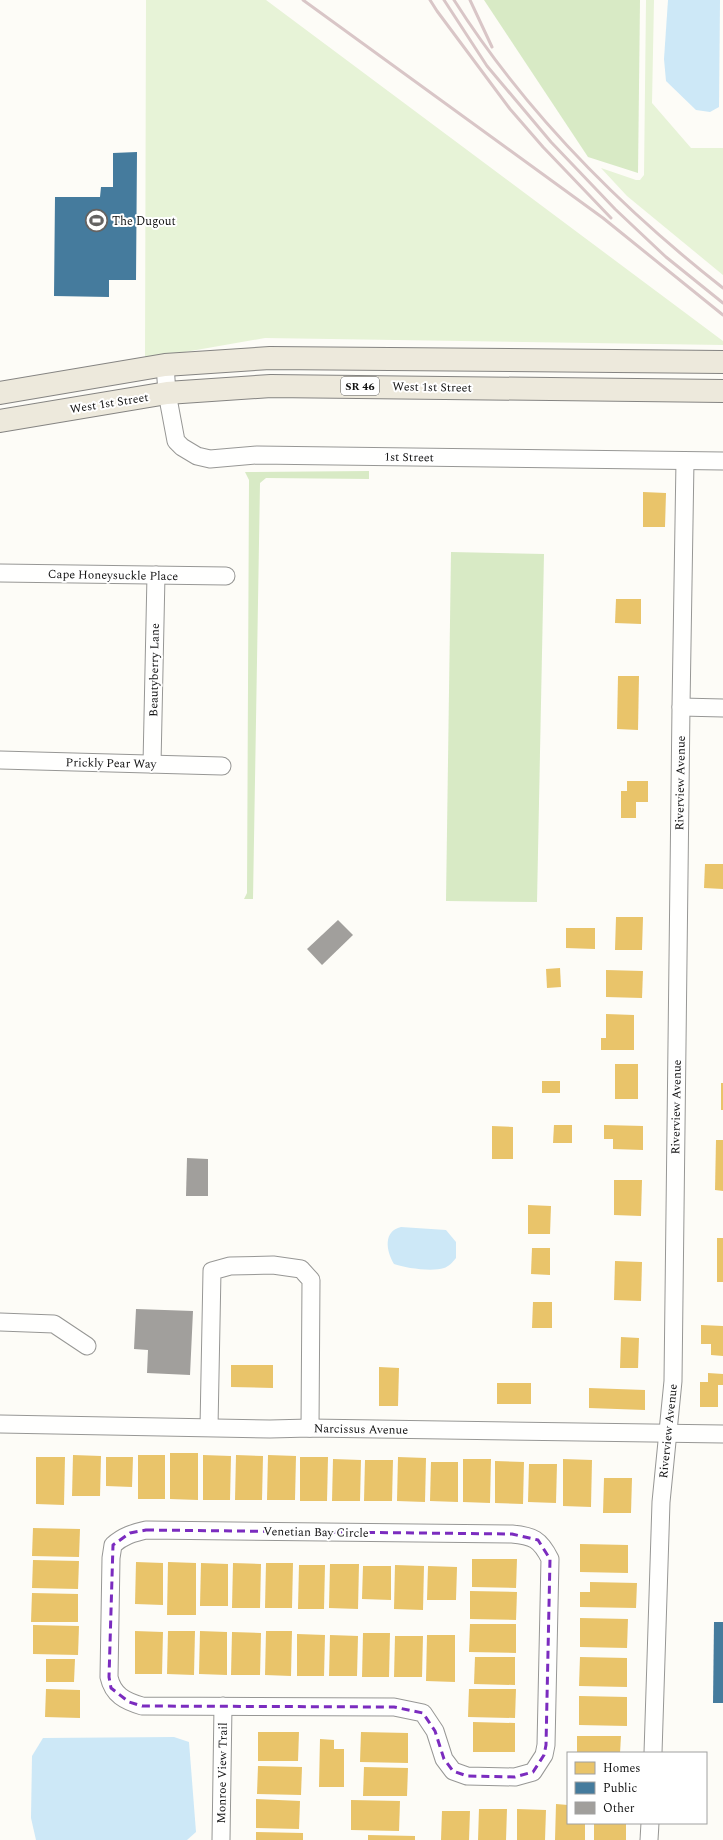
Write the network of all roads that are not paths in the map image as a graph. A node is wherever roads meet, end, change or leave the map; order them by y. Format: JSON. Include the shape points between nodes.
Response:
{"nodes":[{"id":1,"x":722,"y":362,"type":"edge"},
{"id":2,"x":165,"y":365,"type":"junction"},
{"id":3,"x":723,"y":391,"type":"edge"},
{"id":4,"x":0,"y":393,"type":"edge"},
{"id":5,"x":167,"y":393,"type":"junction"},
{"id":6,"x":0,"y":421,"type":"edge"},
{"id":7,"x":686,"y":460,"type":"junction"},
{"id":8,"x":723,"y":461,"type":"edge"},
{"id":9,"x":0,"y":573,"type":"edge"},
{"id":10,"x":156,"y":575,"type":"junction"},
{"id":11,"x":226,"y":576,"type":"dead end"},
{"id":12,"x":681,"y":707,"type":"junction"},
{"id":13,"x":723,"y":708,"type":"edge"},
{"id":14,"x":0,"y":760,"type":"edge"},
{"id":15,"x":152,"y":764,"type":"junction"},
{"id":16,"x":222,"y":766,"type":"dead end"},
{"id":17,"x":0,"y":1322,"type":"edge"},
{"id":18,"x":87,"y":1346,"type":"dead end"},
{"id":19,"x":0,"y":1424,"type":"edge"},
{"id":20,"x":209,"y":1427,"type":"junction"},
{"id":21,"x":310,"y":1428,"type":"junction"},
{"id":22,"x":668,"y":1433,"type":"junction"},
{"id":23,"x":723,"y":1434,"type":"edge"},
{"id":24,"x":223,"y":1706,"type":"junction"},
{"id":25,"x":654,"y":1752,"type":"edge"},
{"id":26,"x":650,"y":1824,"type":"edge"},
{"id":27,"x":222,"y":1840,"type":"edge"},
{"id":28,"x":649,"y":1840,"type":"edge"}],
"edges":[{"from":1,"to":2,"type":"main road","via":[[308,357]]},
{"from":2,"to":4,"type":"main road"},
{"from":2,"to":5,"type":"street","name":"1st Street"},
{"from":3,"to":5,"type":"main road","name":"West 1st Street","number":"SR 46","via":[[263,386]]},
{"from":5,"to":6,"type":"main road","name":"West 1st Street","number":"SR 46"},
{"from":5,"to":7,"type":"street","name":"1st Street","via":[[176,441],[197,456],[210,459],[257,455]]},
{"from":7,"to":8,"type":"street","name":"1st Street"},
{"from":7,"to":12,"type":"street","name":"Riverview Avenue"},
{"from":9,"to":10,"type":"street","name":"Cape Honeysuckle Place"},
{"from":10,"to":11,"type":"street","name":"Cape Honeysuckle Place"},
{"from":10,"to":15,"type":"street","name":"Beautyberry Lane"},
{"from":12,"to":13,"type":"street"},
{"from":12,"to":22,"type":"street","name":"Riverview Avenue","via":[[673,1381]]},
{"from":14,"to":15,"type":"street","name":"Prickly Pear Way"},
{"from":15,"to":16,"type":"street","name":"Prickly Pear Way"},
{"from":17,"to":18,"type":"street","via":[[54,1324]]},
{"from":19,"to":20,"type":"street","name":"Narcissus Avenue"},
{"from":20,"to":21,"type":"street","name":"Narcissus Avenue"},
{"from":20,"to":21,"type":"street","via":[[212,1270],[230,1266],[273,1265],[301,1268],[311,1280]]},
{"from":21,"to":22,"type":"street","name":"Narcissus Avenue"},
{"from":22,"to":23,"type":"street","name":"Narcissus Avenue"},
{"from":22,"to":25,"type":"street","name":"Riverview Avenue","via":[[661,1502]]},
{"from":24,"to":24,"type":"street","name":"Venetian Bay Circle","via":[[142,1706],[129,1702],[111,1688],[111,1558],[113,1545],[121,1538],[130,1533],[146,1530],[512,1534],[527,1535],[538,1540],[550,1559],[546,1745],[544,1755],[533,1772],[515,1777],[467,1776],[453,1771],[444,1759],[435,1731],[423,1713],[414,1711],[394,1707]]},
{"from":24,"to":27,"type":"street","name":"Monroe View Trail"},
{"from":26,"to":28,"type":"street"}]}
